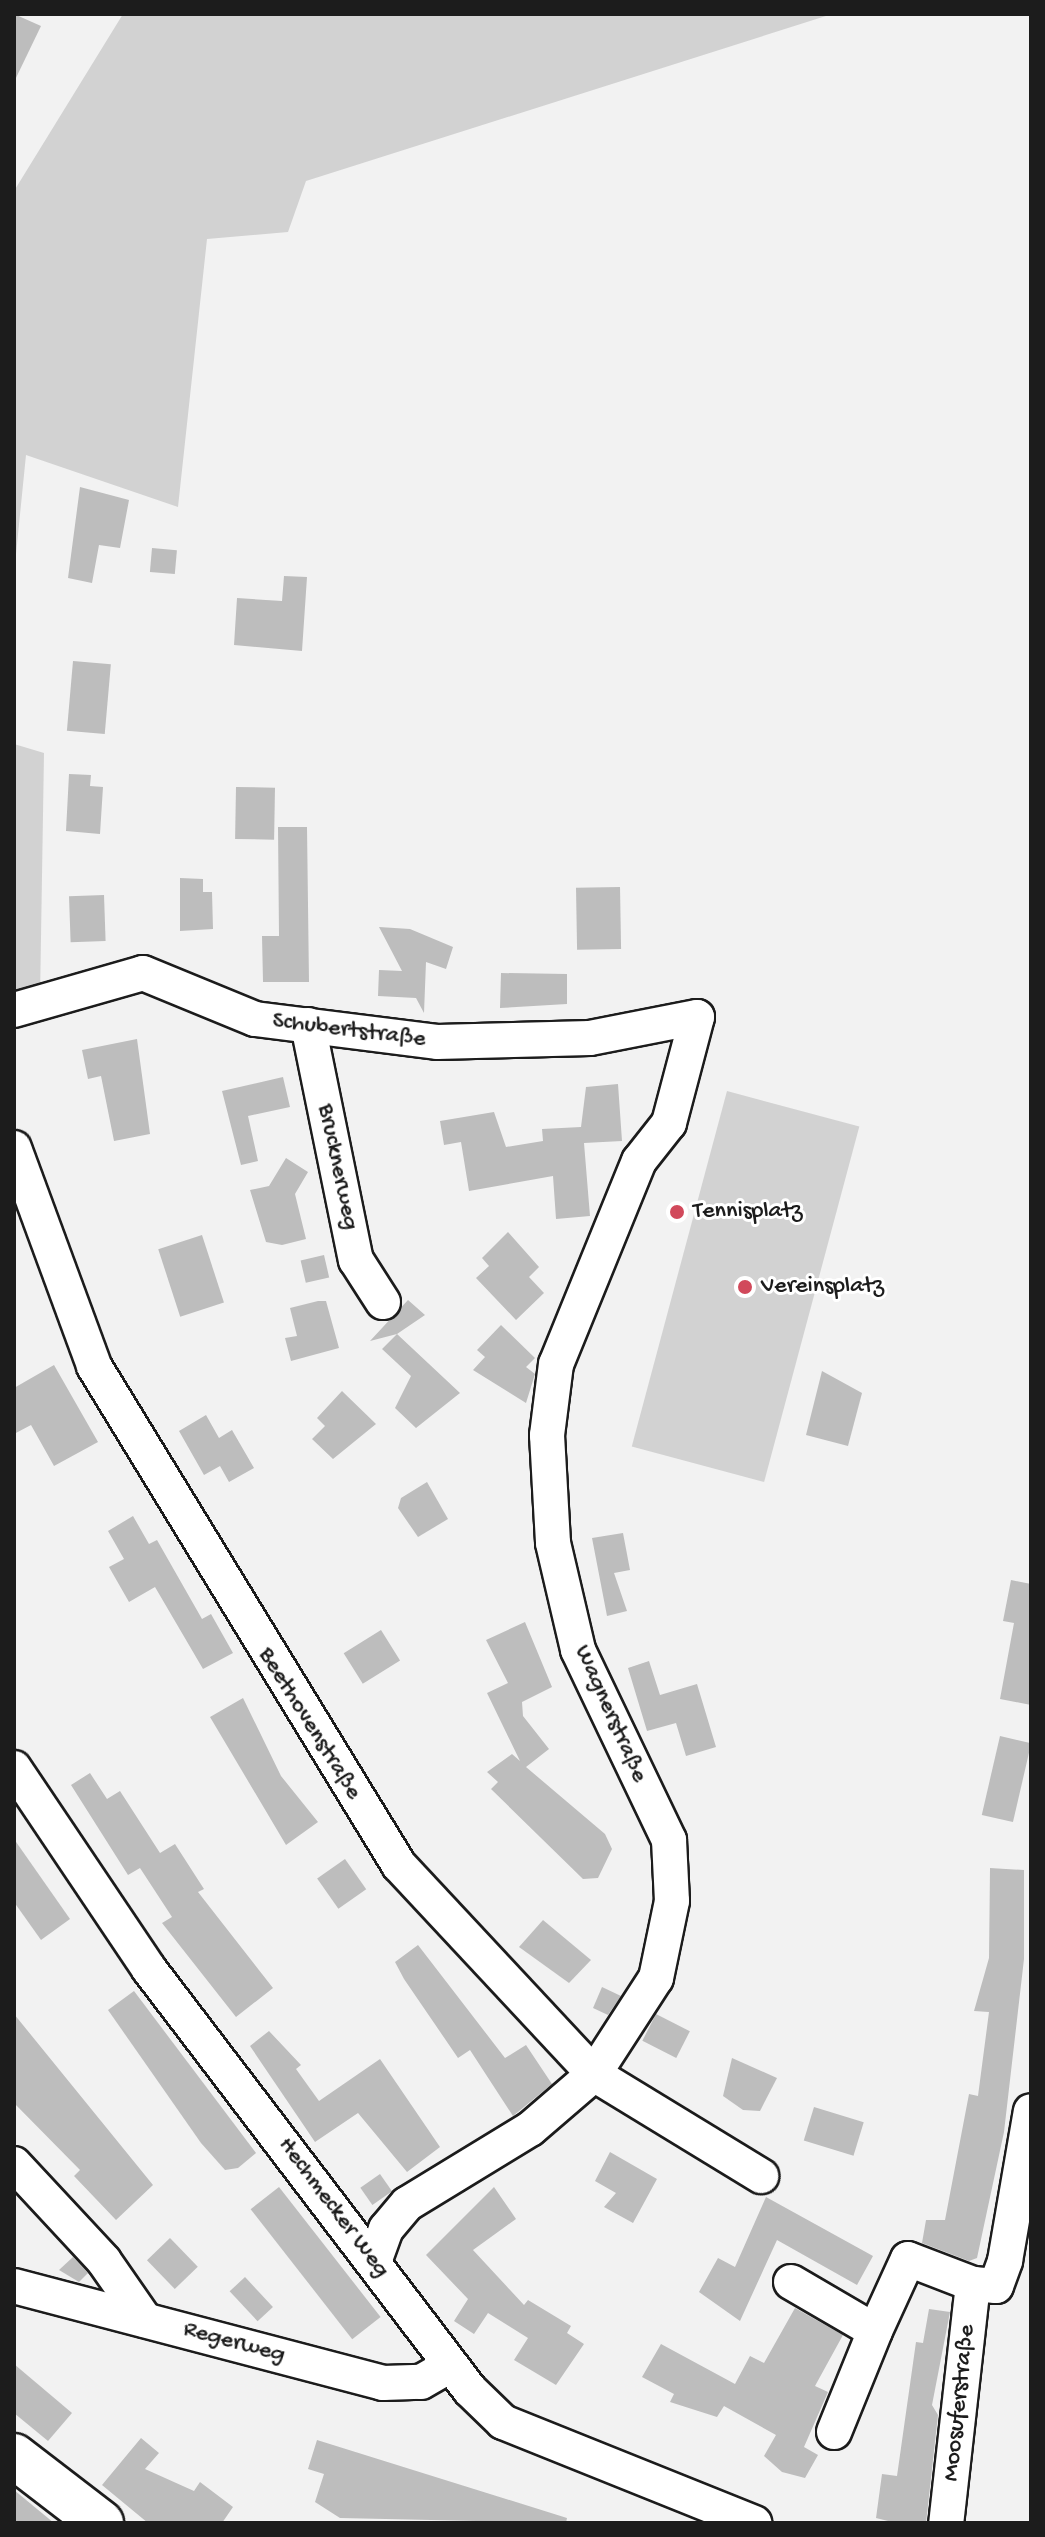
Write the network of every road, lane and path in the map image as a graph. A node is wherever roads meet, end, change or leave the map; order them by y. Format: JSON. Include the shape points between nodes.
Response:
{"nodes":[{"id":1,"x":14,"y":1010,"type":"edge"},
{"id":2,"x":697,"y":1017,"type":"joint"},
{"id":3,"x":308,"y":1025,"type":"junction"},
{"id":4,"x":14,"y":1148,"type":"edge"},
{"id":5,"x":383,"y":1302,"type":"dead end"},
{"id":6,"x":14,"y":1768,"type":"edge"},
{"id":7,"x":594,"y":2074,"type":"junction"},
{"id":8,"x":1031,"y":2111,"type":"edge"},
{"id":9,"x":14,"y":2164,"type":"edge"},
{"id":10,"x":761,"y":2176,"type":"dead end"},
{"id":11,"x":1024,"y":2214,"type":"edge"},
{"id":12,"x":374,"y":2262,"type":"junction"},
{"id":13,"x":791,"y":2282,"type":"dead end"},
{"id":14,"x":973,"y":2284,"type":"junction"},
{"id":15,"x":14,"y":2286,"type":"edge"},
{"id":16,"x":145,"y":2320,"type":"junction"},
{"id":17,"x":875,"y":2331,"type":"junction"},
{"id":18,"x":451,"y":2365,"type":"junction"},
{"id":19,"x":834,"y":2432,"type":"dead end"},
{"id":20,"x":14,"y":2456,"type":"edge"},
{"id":21,"x":101,"y":2523,"type":"edge"},
{"id":22,"x":754,"y":2523,"type":"edge"},
{"id":23,"x":946,"y":2523,"type":"edge"}],
"edges":[{"from":1,"to":3,"type":"street","name":"Schubertstraße","via":[[143,973],[255,1019]]},
{"from":2,"to":3,"type":"street","name":"Schubertstraße","via":[[590,1038],[437,1042]]},
{"from":2,"to":7,"type":"street","name":"Wagnerstraße","via":[[669,1123],[639,1161],[556,1364],[547,1435],[553,1543],[578,1650],[669,1840],[672,1901],[656,1978]]},
{"from":3,"to":5,"type":"street","name":"Brucknerweg","via":[[356,1260]]},
{"from":4,"to":7,"type":"street","name":"Beethovenstraße","via":[[94,1366],[285,1687],[399,1865]]},
{"from":6,"to":12,"type":"street","name":"Hechmecker Weg","via":[[149,1969]]},
{"from":7,"to":10,"type":"street","name":"Beethovenstraße"},
{"from":7,"to":12,"type":"street","name":"Wagnerstraße","via":[[530,2129],[407,2204],[386,2229]]},
{"from":8,"to":11,"type":"street"},
{"from":9,"to":16,"type":"street","via":[[104,2261]]},
{"from":11,"to":14,"type":"street","via":[[996,2286]]},
{"from":12,"to":18,"type":"street","name":"Hechmecker Weg"},
{"from":13,"to":17,"type":"street"},
{"from":14,"to":17,"type":"street","via":[[908,2259]]},
{"from":14,"to":23,"type":"street","name":"Moosuferstraße"},
{"from":15,"to":16,"type":"street","name":"Regerweg"},
{"from":16,"to":18,"type":"street","name":"Regerweg","via":[[383,2383],[421,2382]]},
{"from":17,"to":19,"type":"street"},
{"from":18,"to":22,"type":"street","name":"Hechmecker Weg","via":[[503,2422]]},
{"from":20,"to":21,"type":"main road"}]}
